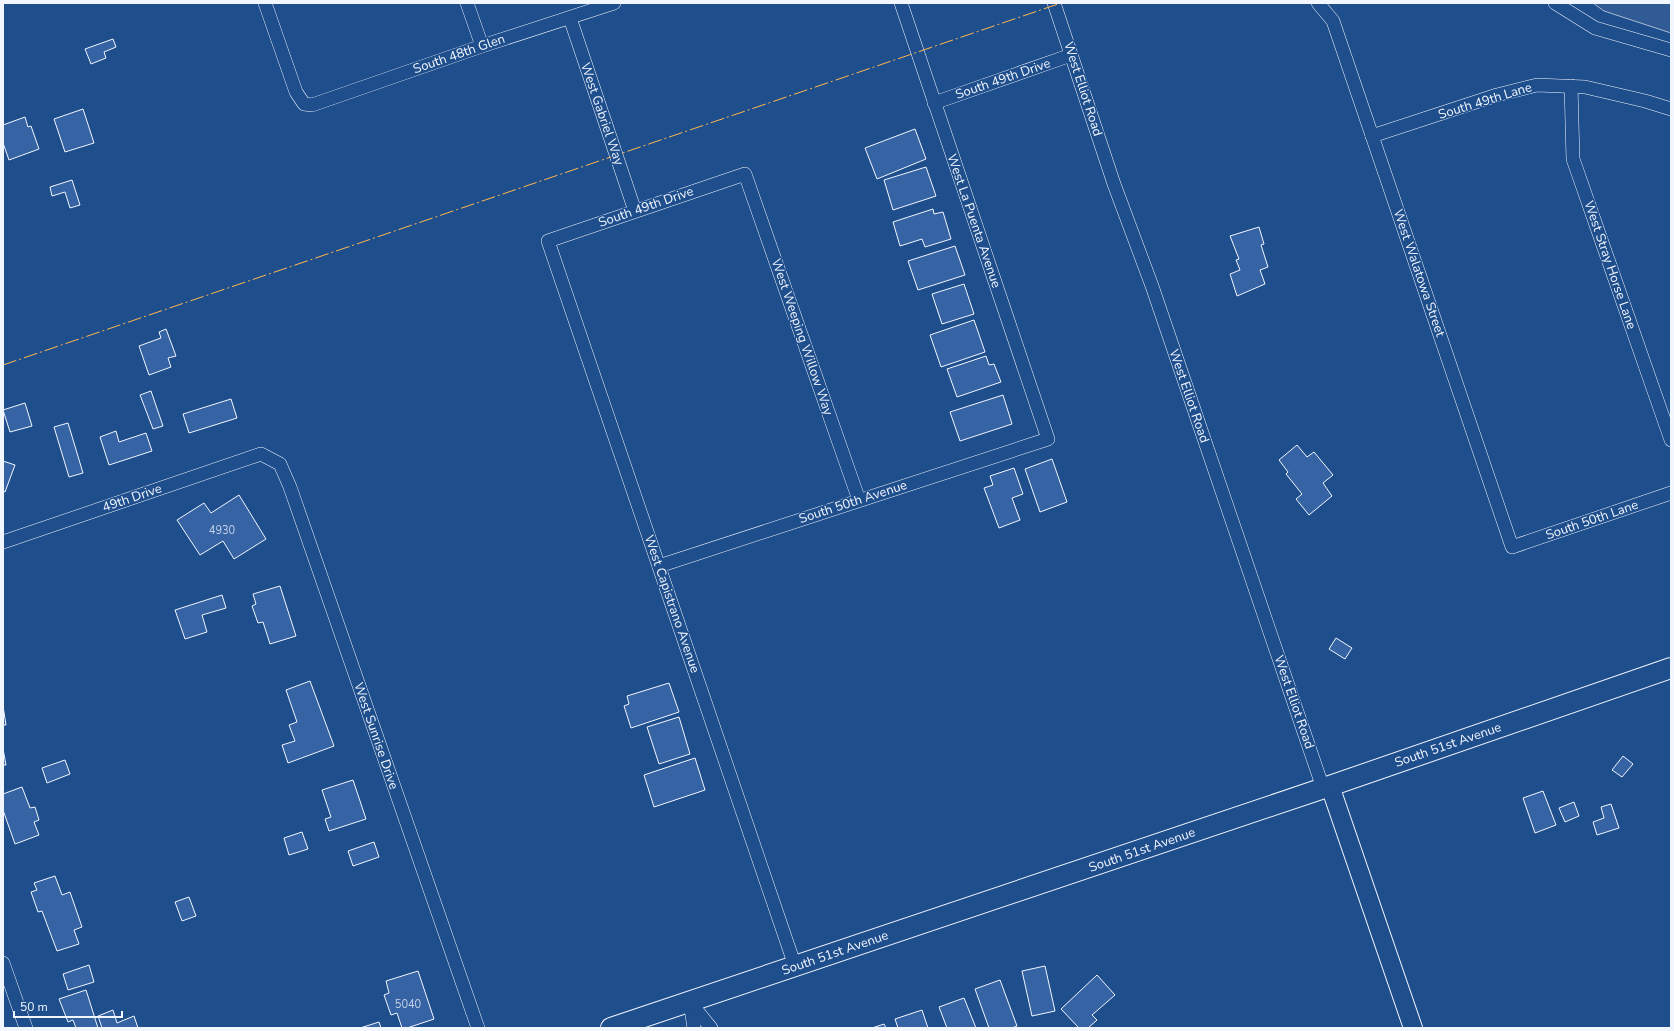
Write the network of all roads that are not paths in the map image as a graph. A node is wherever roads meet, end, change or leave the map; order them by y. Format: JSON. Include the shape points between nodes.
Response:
{"nodes":[{"id":1,"x":265,"y":3,"type":"edge"},
{"id":2,"x":467,"y":3,"type":"edge"},
{"id":3,"x":614,"y":3,"type":"edge"},
{"id":4,"x":901,"y":3,"type":"edge"},
{"id":5,"x":1054,"y":3,"type":"edge"},
{"id":6,"x":1318,"y":3,"type":"edge"},
{"id":7,"x":1555,"y":3,"type":"edge"},
{"id":8,"x":570,"y":18,"type":"junction"},
{"id":9,"x":482,"y":46,"type":"junction"},
{"id":10,"x":1671,"y":50,"type":"edge"},
{"id":11,"x":1071,"y":56,"type":"junction"},
{"id":12,"x":1571,"y":86,"type":"junction"},
{"id":13,"x":934,"y":103,"type":"junction"},
{"id":14,"x":1671,"y":109,"type":"edge"},
{"id":15,"x":1372,"y":136,"type":"junction"},
{"id":16,"x":745,"y":174,"type":"joint"},
{"id":17,"x":635,"y":211,"type":"junction"},
{"id":18,"x":548,"y":242,"type":"joint"},
{"id":19,"x":1048,"y":439,"type":"joint"},
{"id":20,"x":1671,"y":440,"type":"edge"},
{"id":21,"x":261,"y":454,"type":"joint"},
{"id":22,"x":1671,"y":493,"type":"edge"},
{"id":23,"x":859,"y":500,"type":"junction"},
{"id":24,"x":3,"y":542,"type":"edge"},
{"id":25,"x":1512,"y":547,"type":"joint"},
{"id":26,"x":659,"y":566,"type":"junction"},
{"id":27,"x":1671,"y":668,"type":"edge"},
{"id":28,"x":1326,"y":787,"type":"junction"},
{"id":29,"x":3,"y":963,"type":"edge"},
{"id":30,"x":795,"y":966,"type":"junction"},
{"id":31,"x":690,"y":1002,"type":"junction"},
{"id":32,"x":26,"y":1028,"type":"edge"},
{"id":33,"x":478,"y":1028,"type":"edge"},
{"id":34,"x":611,"y":1028,"type":"edge"},
{"id":35,"x":694,"y":1028,"type":"edge"},
{"id":36,"x":711,"y":1028,"type":"edge"},
{"id":37,"x":1413,"y":1028,"type":"edge"}],
"edges":[{"from":1,"to":9,"type":"street","name":"South 48th Glen","via":[[299,100],[304,104],[319,103]]},
{"from":2,"to":9,"type":"street"},
{"from":3,"to":8,"type":"street","name":"South 48th Glen"},
{"from":4,"to":13,"type":"street","name":"West La Puenta Avenue"},
{"from":5,"to":11,"type":"street","name":"West Elliot Road"},
{"from":6,"to":15,"type":"street","name":"West Walatowa Street","via":[[1333,22]]},
{"from":7,"to":10,"type":"street","via":[[1595,28]]},
{"from":8,"to":9,"type":"street","name":"South 48th Glen"},
{"from":8,"to":17,"type":"street","name":"West Gabriel Way"},
{"from":11,"to":13,"type":"street","name":"South 49th Drive"},
{"from":11,"to":28,"type":"street","name":"West Elliot Road"},
{"from":12,"to":14,"type":"street","name":"South 49th Lane","via":[[1585,87]]},
{"from":12,"to":15,"type":"street","name":"South 49th Lane","via":[[1537,85],[1497,95]]},
{"from":12,"to":20,"type":"street","name":"West Stray Horse Lane","via":[[1573,159]]},
{"from":13,"to":19,"type":"street","name":"West La Puenta Avenue"},
{"from":15,"to":25,"type":"street","name":"West Walatowa Street"},
{"from":16,"to":17,"type":"street","name":"South 49th Drive"},
{"from":16,"to":23,"type":"street","name":"West Weeping Willow Way"},
{"from":17,"to":18,"type":"street","name":"South 49th Drive"},
{"from":18,"to":26,"type":"street","name":"West Capistrano Avenue"},
{"from":19,"to":23,"type":"street","name":"South 50th Avenue"},
{"from":21,"to":24,"type":"street","name":"49th Drive"},
{"from":21,"to":33,"type":"street","name":"West Sunrise Drive","via":[[280,464],[290,487]]},
{"from":22,"to":25,"type":"street","name":"South 50th Lane"},
{"from":23,"to":26,"type":"street","name":"South 50th Avenue"},
{"from":26,"to":30,"type":"street","name":"West Capistrano Avenue"},
{"from":27,"to":28,"type":"main road","name":"South 51st Avenue"},
{"from":28,"to":30,"type":"main road","name":"South 51st Avenue"},
{"from":28,"to":37,"type":"main road","name":"West Elliot Road"},
{"from":29,"to":32,"type":"street"},
{"from":30,"to":31,"type":"main road","name":"South 51st Avenue"},
{"from":31,"to":34,"type":"main road","name":"South 51st Avenue"},
{"from":31,"to":35,"type":"street"},
{"from":31,"to":36,"type":"street"}]}
